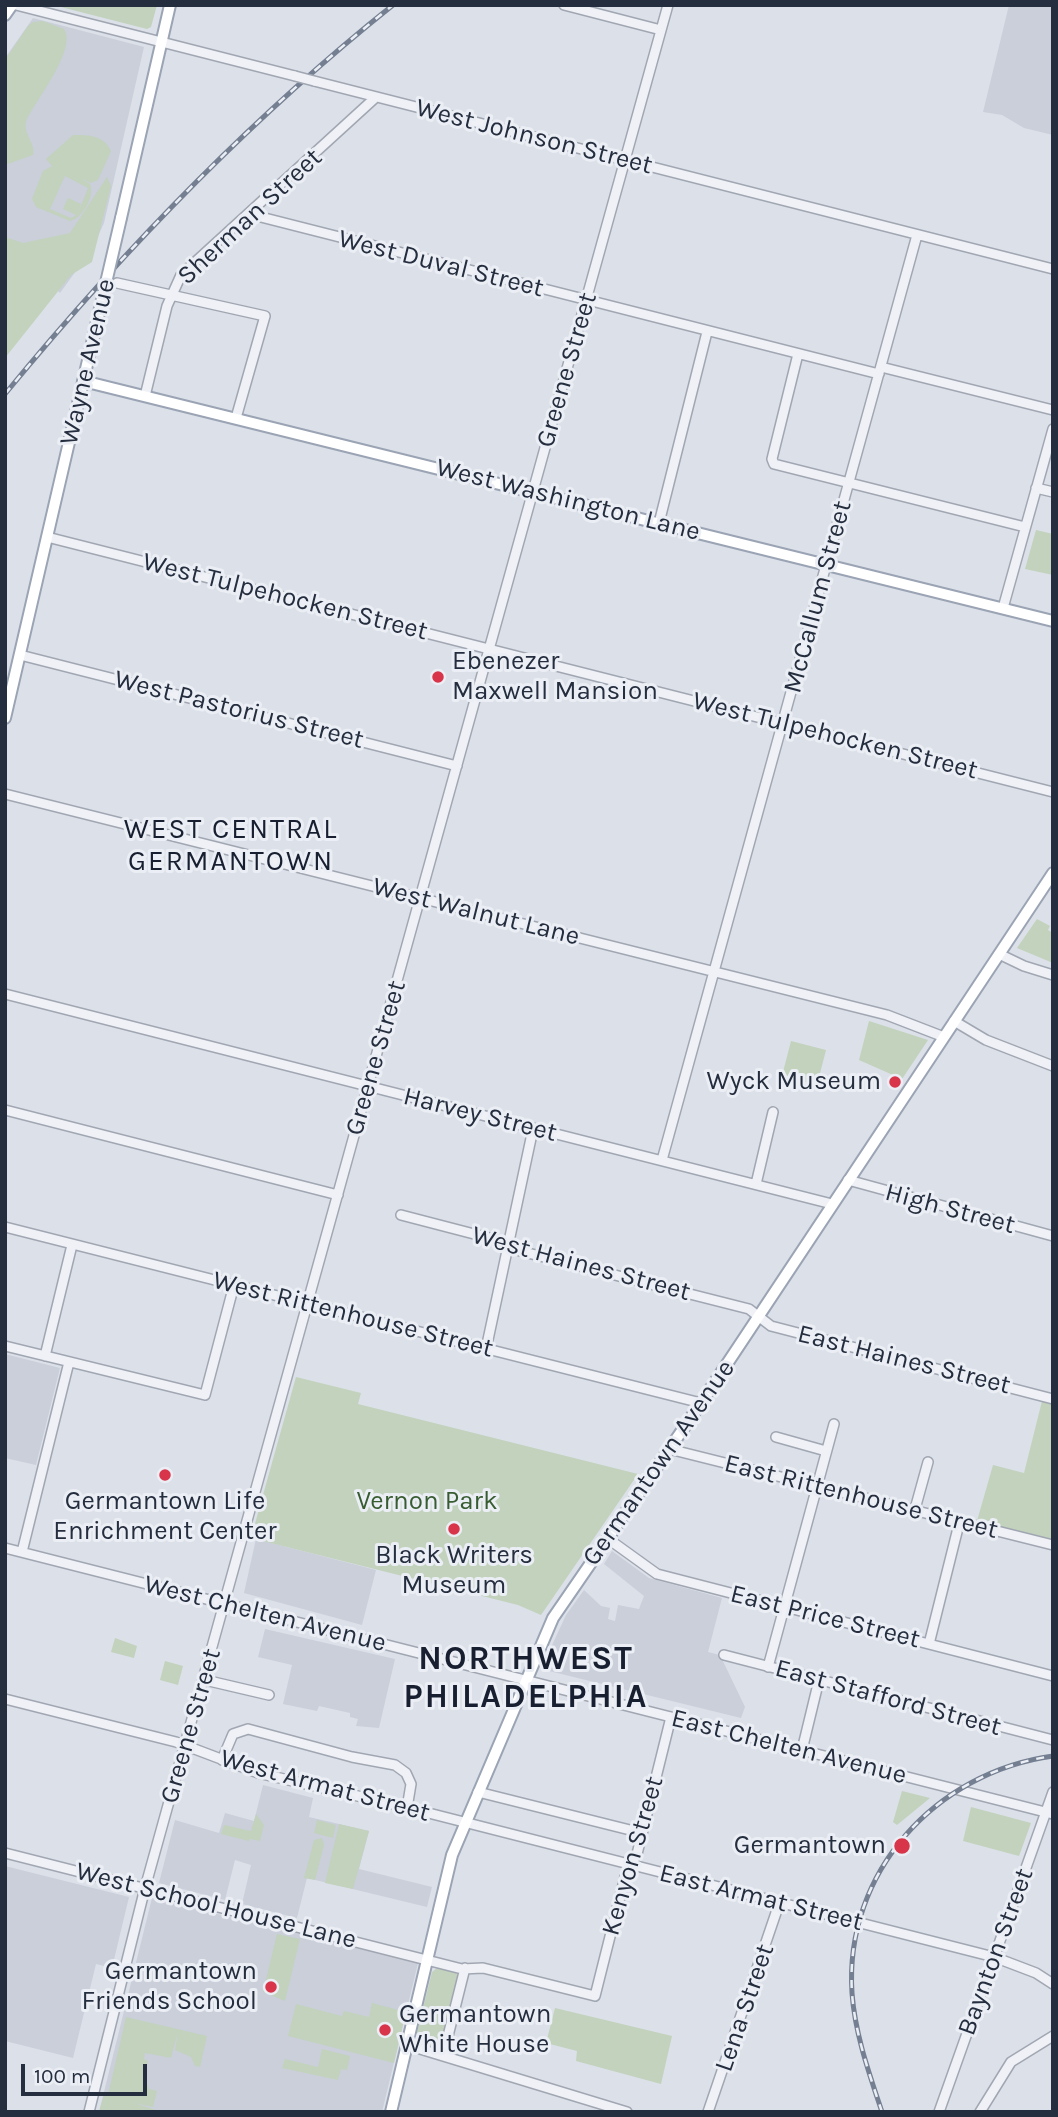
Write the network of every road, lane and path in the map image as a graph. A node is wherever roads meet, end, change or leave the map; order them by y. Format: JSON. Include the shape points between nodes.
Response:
{"nodes":[{"id":1,"x":14,"y":5,"type":"edge"},
{"id":2,"x":170,"y":5,"type":"edge"},
{"id":3,"x":564,"y":5,"type":"edge"},
{"id":4,"x":668,"y":5,"type":"edge"},
{"id":5,"x":5,"y":15,"type":"edge"},
{"id":6,"x":661,"y":30,"type":"junction"},
{"id":7,"x":162,"y":42,"type":"junction"},
{"id":8,"x":376,"y":97,"type":"junction"},
{"id":9,"x":625,"y":160,"type":"junction"},
{"id":10,"x":248,"y":214,"type":"junction"},
{"id":11,"x":917,"y":235,"type":"junction"},
{"id":12,"x":1053,"y":269,"type":"edge"},
{"id":13,"x":117,"y":282,"type":"dead end"},
{"id":14,"x":170,"y":295,"type":"junction"},
{"id":15,"x":587,"y":301,"type":"junction"},
{"id":16,"x":707,"y":332,"type":"junction"},
{"id":17,"x":798,"y":354,"type":"junction"},
{"id":18,"x":881,"y":371,"type":"junction"},
{"id":19,"x":83,"y":381,"type":"junction"},
{"id":20,"x":145,"y":396,"type":"junction"},
{"id":21,"x":1053,"y":410,"type":"edge"},
{"id":22,"x":236,"y":418,"type":"junction"},
{"id":23,"x":1053,"y":429,"type":"edge"},
{"id":24,"x":850,"y":483,"type":"junction"},
{"id":25,"x":1036,"y":488,"type":"junction"},
{"id":26,"x":534,"y":492,"type":"junction"},
{"id":27,"x":1053,"y":492,"type":"edge"},
{"id":28,"x":659,"y":523,"type":"junction"},
{"id":29,"x":1025,"y":527,"type":"junction"},
{"id":30,"x":47,"y":537,"type":"junction"},
{"id":31,"x":827,"y":565,"type":"junction"},
{"id":32,"x":1003,"y":608,"type":"junction"},
{"id":33,"x":1053,"y":621,"type":"edge"},
{"id":34,"x":490,"y":649,"type":"junction"},
{"id":35,"x":20,"y":655,"type":"junction"},
{"id":36,"x":5,"y":718,"type":"edge"},
{"id":37,"x":783,"y":723,"type":"junction"},
{"id":38,"x":457,"y":766,"type":"junction"},
{"id":39,"x":1053,"y":792,"type":"edge"},
{"id":40,"x":5,"y":794,"type":"edge"},
{"id":41,"x":1053,"y":873,"type":"edge"},
{"id":42,"x":421,"y":898,"type":"junction"},
{"id":43,"x":999,"y":954,"type":"junction"},
{"id":44,"x":714,"y":972,"type":"junction"},
{"id":45,"x":1053,"y":975,"type":"edge"},
{"id":46,"x":5,"y":994,"type":"edge"},
{"id":47,"x":954,"y":1021,"type":"junction"},
{"id":48,"x":944,"y":1037,"type":"junction"},
{"id":49,"x":1053,"y":1066,"type":"edge"},
{"id":50,"x":369,"y":1086,"type":"junction"},
{"id":51,"x":5,"y":1110,"type":"edge"},
{"id":52,"x":773,"y":1112,"type":"dead end"},
{"id":53,"x":533,"y":1129,"type":"junction"},
{"id":54,"x":662,"y":1160,"type":"junction"},
{"id":55,"x":848,"y":1180,"type":"junction"},
{"id":56,"x":756,"y":1184,"type":"junction"},
{"id":57,"x":338,"y":1195,"type":"junction"},
{"id":58,"x":832,"y":1204,"type":"junction"},
{"id":59,"x":401,"y":1215,"type":"dead end"},
{"id":60,"x":5,"y":1227,"type":"edge"},
{"id":61,"x":1053,"y":1236,"type":"edge"},
{"id":62,"x":72,"y":1245,"type":"junction"},
{"id":63,"x":508,"y":1245,"type":"junction"},
{"id":64,"x":234,"y":1285,"type":"junction"},
{"id":65,"x":308,"y":1304,"type":"junction"},
{"id":66,"x":759,"y":1316,"type":"junction"},
{"id":67,"x":5,"y":1346,"type":"edge"},
{"id":68,"x":486,"y":1349,"type":"junction"},
{"id":69,"x":45,"y":1356,"type":"junction"},
{"id":70,"x":69,"y":1362,"type":"junction"},
{"id":71,"x":1053,"y":1399,"type":"edge"},
{"id":72,"x":701,"y":1403,"type":"junction"},
{"id":73,"x":834,"y":1424,"type":"dead end"},
{"id":74,"x":776,"y":1437,"type":"dead end"},
{"id":75,"x":669,"y":1449,"type":"junction"},
{"id":76,"x":826,"y":1451,"type":"junction"},
{"id":77,"x":928,"y":1462,"type":"dead end"},
{"id":78,"x":817,"y":1485,"type":"junction"},
{"id":79,"x":915,"y":1509,"type":"junction"},
{"id":80,"x":960,"y":1520,"type":"junction"},
{"id":81,"x":607,"y":1538,"type":"junction"},
{"id":82,"x":1053,"y":1545,"type":"edge"},
{"id":83,"x":5,"y":1548,"type":"edge"},
{"id":84,"x":22,"y":1552,"type":"junction"},
{"id":85,"x":226,"y":1604,"type":"junction"},
{"id":86,"x":784,"y":1607,"type":"junction"},
{"id":87,"x":929,"y":1644,"type":"junction"},
{"id":88,"x":724,"y":1655,"type":"dead end"},
{"id":89,"x":768,"y":1667,"type":"junction"},
{"id":90,"x":1053,"y":1676,"type":"edge"},
{"id":91,"x":205,"y":1680,"type":"junction"},
{"id":92,"x":525,"y":1680,"type":"junction"},
{"id":93,"x":820,"y":1680,"type":"junction"},
{"id":94,"x":269,"y":1695,"type":"dead end"},
{"id":95,"x":5,"y":1699,"type":"edge"},
{"id":96,"x":671,"y":1717,"type":"junction"},
{"id":97,"x":1053,"y":1741,"type":"edge"},
{"id":98,"x":186,"y":1745,"type":"junction"},
{"id":99,"x":802,"y":1750,"type":"junction"},
{"id":100,"x":222,"y":1760,"type":"junction"},
{"id":101,"x":478,"y":1792,"type":"junction"},
{"id":102,"x":1053,"y":1792,"type":"edge"},
{"id":103,"x":407,"y":1808,"type":"junction"},
{"id":104,"x":1049,"y":1813,"type":"edge"},
{"id":105,"x":465,"y":1824,"type":"junction"},
{"id":106,"x":642,"y":1833,"type":"junction"},
{"id":107,"x":5,"y":1853,"type":"edge"},
{"id":108,"x":631,"y":1866,"type":"junction"},
{"id":109,"x":145,"y":1888,"type":"junction"},
{"id":110,"x":779,"y":1904,"type":"junction"},
{"id":111,"x":994,"y":1957,"type":"junction"},
{"id":112,"x":427,"y":1959,"type":"junction"},
{"id":113,"x":465,"y":1968,"type":"junction"},
{"id":114,"x":1053,"y":1984,"type":"edge"},
{"id":115,"x":595,"y":1996,"type":"joint"},
{"id":116,"x":1053,"y":2036,"type":"edge"},
{"id":117,"x":407,"y":2045,"type":"junction"},
{"id":118,"x":443,"y":2056,"type":"junction"},
{"id":119,"x":89,"y":2112,"type":"edge"},
{"id":120,"x":391,"y":2112,"type":"edge"},
{"id":121,"x":627,"y":2112,"type":"edge"},
{"id":122,"x":708,"y":2112,"type":"edge"},
{"id":123,"x":939,"y":2112,"type":"edge"},
{"id":124,"x":980,"y":2112,"type":"edge"}],
"edges":[{"from":1,"to":5,"type":"main road"},
{"from":1,"to":7,"type":"street","name":"West Johnson Street"},
{"from":2,"to":7,"type":"main road","name":"Wayne Avenue"},
{"from":3,"to":6,"type":"street"},
{"from":4,"to":6,"type":"street","name":"Greene Street"},
{"from":6,"to":9,"type":"street","name":"Greene Street"},
{"from":7,"to":8,"type":"street","name":"West Johnson Street","bridge":true},
{"from":7,"to":19,"type":"main road","name":"Wayne Avenue","bridge":true},
{"from":8,"to":9,"type":"street","name":"West Johnson Street"},
{"from":8,"to":10,"type":"street","name":"Sherman Street"},
{"from":9,"to":11,"type":"street","name":"West Johnson Street"},
{"from":9,"to":15,"type":"street","name":"Greene Street"},
{"from":10,"to":14,"type":"street","name":"Sherman Street","via":[[188,268]]},
{"from":10,"to":15,"type":"street","name":"West Duval Street"},
{"from":11,"to":12,"type":"street","name":"West Johnson Street"},
{"from":11,"to":18,"type":"street","name":"McCallum Street"},
{"from":13,"to":14,"type":"street"},
{"from":14,"to":20,"type":"street","name":"Sherman Street"},
{"from":14,"to":22,"type":"street","via":[[265,316]]},
{"from":15,"to":16,"type":"street","name":"West Duval Street"},
{"from":15,"to":26,"type":"street","name":"Greene Street"},
{"from":16,"to":17,"type":"street","name":"West Duval Street"},
{"from":16,"to":28,"type":"street"},
{"from":17,"to":18,"type":"street","name":"West Duval Street"},
{"from":17,"to":24,"type":"street","via":[[772,463]]},
{"from":18,"to":21,"type":"street","name":"West Duval Street"},
{"from":18,"to":24,"type":"street","name":"McCallum Street"},
{"from":19,"to":20,"type":"main road","name":"West Washington Lane"},
{"from":19,"to":30,"type":"main road","name":"Wayne Avenue"},
{"from":20,"to":22,"type":"main road","name":"West Washington Lane"},
{"from":22,"to":26,"type":"main road","name":"West Washington Lane"},
{"from":23,"to":25,"type":"street"},
{"from":24,"to":29,"type":"street"},
{"from":24,"to":31,"type":"street","name":"McCallum Street"},
{"from":25,"to":27,"type":"street"},
{"from":25,"to":29,"type":"street"},
{"from":26,"to":28,"type":"main road","name":"West Washington Lane"},
{"from":26,"to":34,"type":"street","name":"Greene Street"},
{"from":28,"to":31,"type":"main road","name":"West Washington Lane"},
{"from":29,"to":32,"type":"street"},
{"from":30,"to":34,"type":"street","name":"West Tulpehocken Street"},
{"from":30,"to":35,"type":"main road","name":"Wayne Avenue"},
{"from":31,"to":32,"type":"main road","name":"West Washington Lane"},
{"from":31,"to":37,"type":"street","name":"McCallum Street"},
{"from":32,"to":33,"type":"main road","name":"West Washington Lane"},
{"from":34,"to":37,"type":"street","name":"West Tulpehocken Street"},
{"from":34,"to":38,"type":"street","name":"Greene Street"},
{"from":35,"to":36,"type":"main road","name":"Wayne Avenue"},
{"from":35,"to":38,"type":"street","name":"West Pastorius Street"},
{"from":37,"to":39,"type":"street","name":"West Tulpehocken Street"},
{"from":37,"to":44,"type":"street","name":"McCallum Street"},
{"from":38,"to":42,"type":"street","name":"Greene Street"},
{"from":40,"to":42,"type":"street","name":"West Walnut Lane"},
{"from":41,"to":43,"type":"main road","name":"Germantown Avenue"},
{"from":42,"to":44,"type":"street","name":"West Walnut Lane"},
{"from":42,"to":50,"type":"street","name":"Greene Street"},
{"from":43,"to":45,"type":"street"},
{"from":43,"to":47,"type":"main road","name":"Germantown Avenue"},
{"from":44,"to":48,"type":"street","name":"West Walnut Lane","via":[[898,1018]]},
{"from":44,"to":54,"type":"street","name":"McCallum Street"},
{"from":46,"to":50,"type":"street","name":"Harvey Street"},
{"from":47,"to":48,"type":"main road","name":"Germantown Avenue"},
{"from":47,"to":49,"type":"street","via":[[986,1040]]},
{"from":48,"to":55,"type":"main road","name":"Germantown Avenue"},
{"from":50,"to":53,"type":"street","name":"Harvey Street"},
{"from":50,"to":57,"type":"street","name":"Greene Street"},
{"from":51,"to":57,"type":"street"},
{"from":52,"to":56,"type":"street"},
{"from":53,"to":54,"type":"street","name":"Harvey Street"},
{"from":53,"to":63,"type":"street"},
{"from":54,"to":56,"type":"street","name":"Harvey Street"},
{"from":55,"to":58,"type":"main road","name":"Germantown Avenue"},
{"from":55,"to":61,"type":"street","name":"High Street"},
{"from":56,"to":58,"type":"street","name":"Harvey Street"},
{"from":57,"to":65,"type":"street","name":"Greene Street"},
{"from":58,"to":66,"type":"main road","name":"Germantown Avenue"},
{"from":59,"to":63,"type":"street","name":"West Haines Street"},
{"from":60,"to":62,"type":"street","name":"West Rittenhouse Street"},
{"from":62,"to":64,"type":"street","name":"West Rittenhouse Street"},
{"from":62,"to":69,"type":"street"},
{"from":63,"to":66,"type":"street","name":"West Haines Street","via":[[749,1309]]},
{"from":63,"to":68,"type":"street"},
{"from":64,"to":65,"type":"street","name":"West Rittenhouse Street"},
{"from":64,"to":70,"type":"street","via":[[205,1395]]},
{"from":65,"to":68,"type":"street","name":"West Rittenhouse Street"},
{"from":65,"to":85,"type":"street","name":"Greene Street"},
{"from":66,"to":71,"type":"street","name":"East Haines Street","via":[[771,1326]]},
{"from":66,"to":72,"type":"main road","name":"Germantown Avenue"},
{"from":67,"to":69,"type":"street"},
{"from":68,"to":72,"type":"street","name":"West Rittenhouse Street"},
{"from":69,"to":70,"type":"street"},
{"from":70,"to":84,"type":"street"},
{"from":72,"to":75,"type":"main road","name":"Germantown Avenue"},
{"from":73,"to":76,"type":"street"},
{"from":74,"to":76,"type":"street"},
{"from":75,"to":78,"type":"street","name":"East Rittenhouse Street"},
{"from":75,"to":81,"type":"main road","name":"Germantown Avenue"},
{"from":76,"to":78,"type":"street"},
{"from":77,"to":79,"type":"street"},
{"from":78,"to":79,"type":"street","name":"East Rittenhouse Street"},
{"from":78,"to":86,"type":"street"},
{"from":79,"to":80,"type":"street","name":"East Rittenhouse Street"},
{"from":80,"to":82,"type":"street","name":"East Rittenhouse Street"},
{"from":80,"to":87,"type":"street"},
{"from":81,"to":86,"type":"street","name":"East Price Street","via":[[657,1574]]},
{"from":81,"to":92,"type":"main road","name":"Germantown Avenue","via":[[558,1609]]},
{"from":83,"to":84,"type":"street","name":"West Chelten Avenue"},
{"from":84,"to":85,"type":"street","name":"West Chelten Avenue"},
{"from":85,"to":91,"type":"street","name":"Greene Street"},
{"from":85,"to":92,"type":"street","name":"West Chelten Avenue"},
{"from":86,"to":87,"type":"street","name":"East Price Street"},
{"from":86,"to":89,"type":"street"},
{"from":87,"to":90,"type":"street","name":"East Price Street"},
{"from":88,"to":89,"type":"street","name":"East Stafford Street"},
{"from":89,"to":93,"type":"street","name":"East Stafford Street"},
{"from":91,"to":94,"type":"street"},
{"from":91,"to":98,"type":"street","name":"Greene Street"},
{"from":92,"to":96,"type":"street","name":"East Chelten Avenue"},
{"from":92,"to":101,"type":"main road","name":"Germantown Avenue"},
{"from":93,"to":97,"type":"street","name":"East Stafford Street"},
{"from":93,"to":99,"type":"street"},
{"from":95,"to":98,"type":"street","name":"West Armat Street"},
{"from":96,"to":99,"type":"street","name":"East Chelten Avenue"},
{"from":96,"to":106,"type":"street","name":"Kenyon Street"},
{"from":98,"to":100,"type":"street","name":"West Armat Street"},
{"from":98,"to":109,"type":"street","name":"Greene Street"},
{"from":99,"to":104,"type":"street","name":"East Chelten Avenue"},
{"from":100,"to":103,"type":"street","name":"West Armat Street","via":[[258,1773]]},
{"from":100,"to":103,"type":"street","via":[[233,1734],[248,1729],[389,1763],[403,1770],[410,1781]]},
{"from":101,"to":105,"type":"main road","name":"Germantown Avenue"},
{"from":101,"to":106,"type":"street"},
{"from":102,"to":104,"type":"street","name":"Baynton Street"},
{"from":103,"to":105,"type":"street","name":"West Armat Street"},
{"from":104,"to":111,"type":"street","name":"Baynton Street"},
{"from":105,"to":108,"type":"street","name":"East Armat Street"},
{"from":105,"to":112,"type":"main road","name":"Germantown Avenue","via":[[449,1867]]},
{"from":106,"to":108,"type":"street","name":"Kenyon Street"},
{"from":107,"to":109,"type":"street","name":"West School House Lane"},
{"from":108,"to":110,"type":"street","name":"East Armat Street"},
{"from":108,"to":115,"type":"street","name":"Kenyon Street"},
{"from":109,"to":112,"type":"street","name":"West School House Lane"},
{"from":109,"to":119,"type":"street","name":"Greene Street"},
{"from":110,"to":111,"type":"street","name":"East Armat Street"},
{"from":110,"to":122,"type":"street","name":"Lena Street"},
{"from":111,"to":114,"type":"street","name":"East Armat Street"},
{"from":111,"to":123,"type":"street","name":"Baynton Street"},
{"from":112,"to":113,"type":"street","name":"West School House Lane"},
{"from":112,"to":117,"type":"main road","name":"Germantown Avenue"},
{"from":113,"to":115,"type":"street","name":"West School House Lane","via":[[483,1968]]},
{"from":113,"to":118,"type":"street"},
{"from":116,"to":124,"type":"street","via":[[1011,2062]]},
{"from":117,"to":118,"type":"street"},
{"from":117,"to":120,"type":"main road","name":"Germantown Avenue"},
{"from":118,"to":121,"type":"street"}]}
